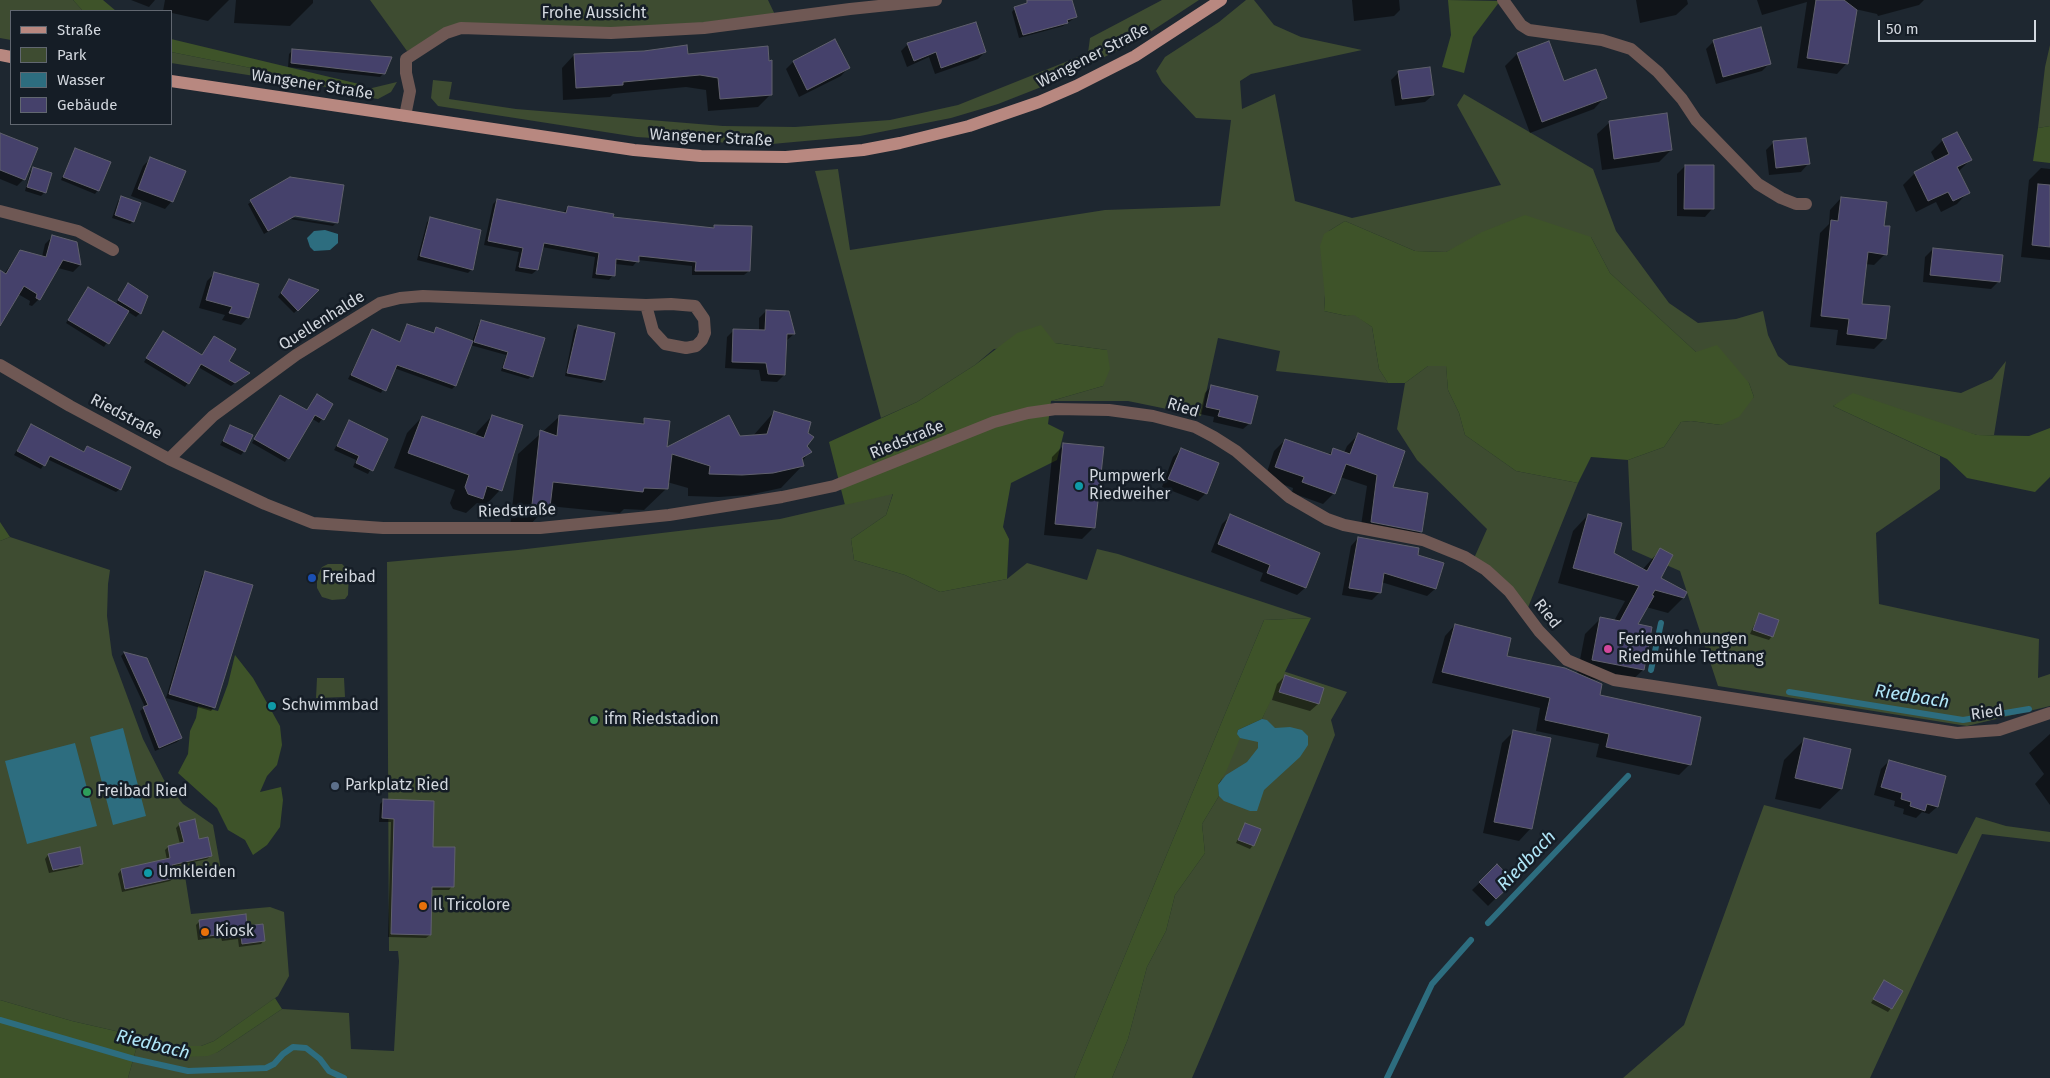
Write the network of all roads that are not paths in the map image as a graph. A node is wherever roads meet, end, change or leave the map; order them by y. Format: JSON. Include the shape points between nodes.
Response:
{"nodes":[{"id":1,"x":936,"y":0,"type":"edge"},
{"id":2,"x":1221,"y":0,"type":"edge"},
{"id":3,"x":1503,"y":0,"type":"edge"},
{"id":4,"x":172,"y":81,"type":"edge"},
{"id":5,"x":405,"y":116,"type":"junction"},
{"id":6,"x":1806,"y":204,"type":"dead end"},
{"id":7,"x":0,"y":211,"type":"edge"},
{"id":8,"x":113,"y":250,"type":"dead end"},
{"id":9,"x":646,"y":305,"type":"junction"},
{"id":10,"x":0,"y":364,"type":"edge"},
{"id":11,"x":1056,"y":409,"type":"joint"},
{"id":12,"x":169,"y":459,"type":"junction"},
{"id":13,"x":2050,"y":713,"type":"edge"}],
"edges":[{"from":1,"to":5,"type":"street","name":"Frohe Aussicht","via":[[704,28],[611,33],[461,28],[446,33],[406,59],[410,92]]},
{"from":2,"to":5,"type":"main road","name":"Wangener Straße","via":[[1135,56],[1039,102],[935,135],[863,150],[786,157],[701,156],[634,150]]},
{"from":3,"to":6,"type":"street","via":[[1521,25],[1529,30],[1602,40],[1631,49],[1658,72],[1696,120],[1758,184],[1781,198]]},
{"from":4,"to":5,"type":"main road","name":"Wangener Straße"},
{"from":7,"to":8,"type":"street","via":[[78,231]]},
{"from":9,"to":9,"type":"street","name":"Quellenhalde","via":[[654,331],[665,344],[686,348],[696,346],[702,340],[704,319],[695,306]]},
{"from":9,"to":12,"type":"street","name":"Quellenhalde","via":[[423,296],[380,303],[296,355],[213,416]]},
{"from":10,"to":12,"type":"street","name":"Riedstraße"},
{"from":11,"to":12,"type":"street","name":"Riedstraße","via":[[994,422],[834,486],[669,516],[540,528],[409,529],[313,523],[264,504]]},
{"from":11,"to":13,"type":"street","name":"Ried","via":[[1109,410],[1153,416],[1195,427],[1236,451],[1290,497],[1327,519],[1423,540],[1465,557],[1486,570],[1509,591],[1539,631],[1568,660],[1614,680],[1957,732],[1999,730]]}]}
